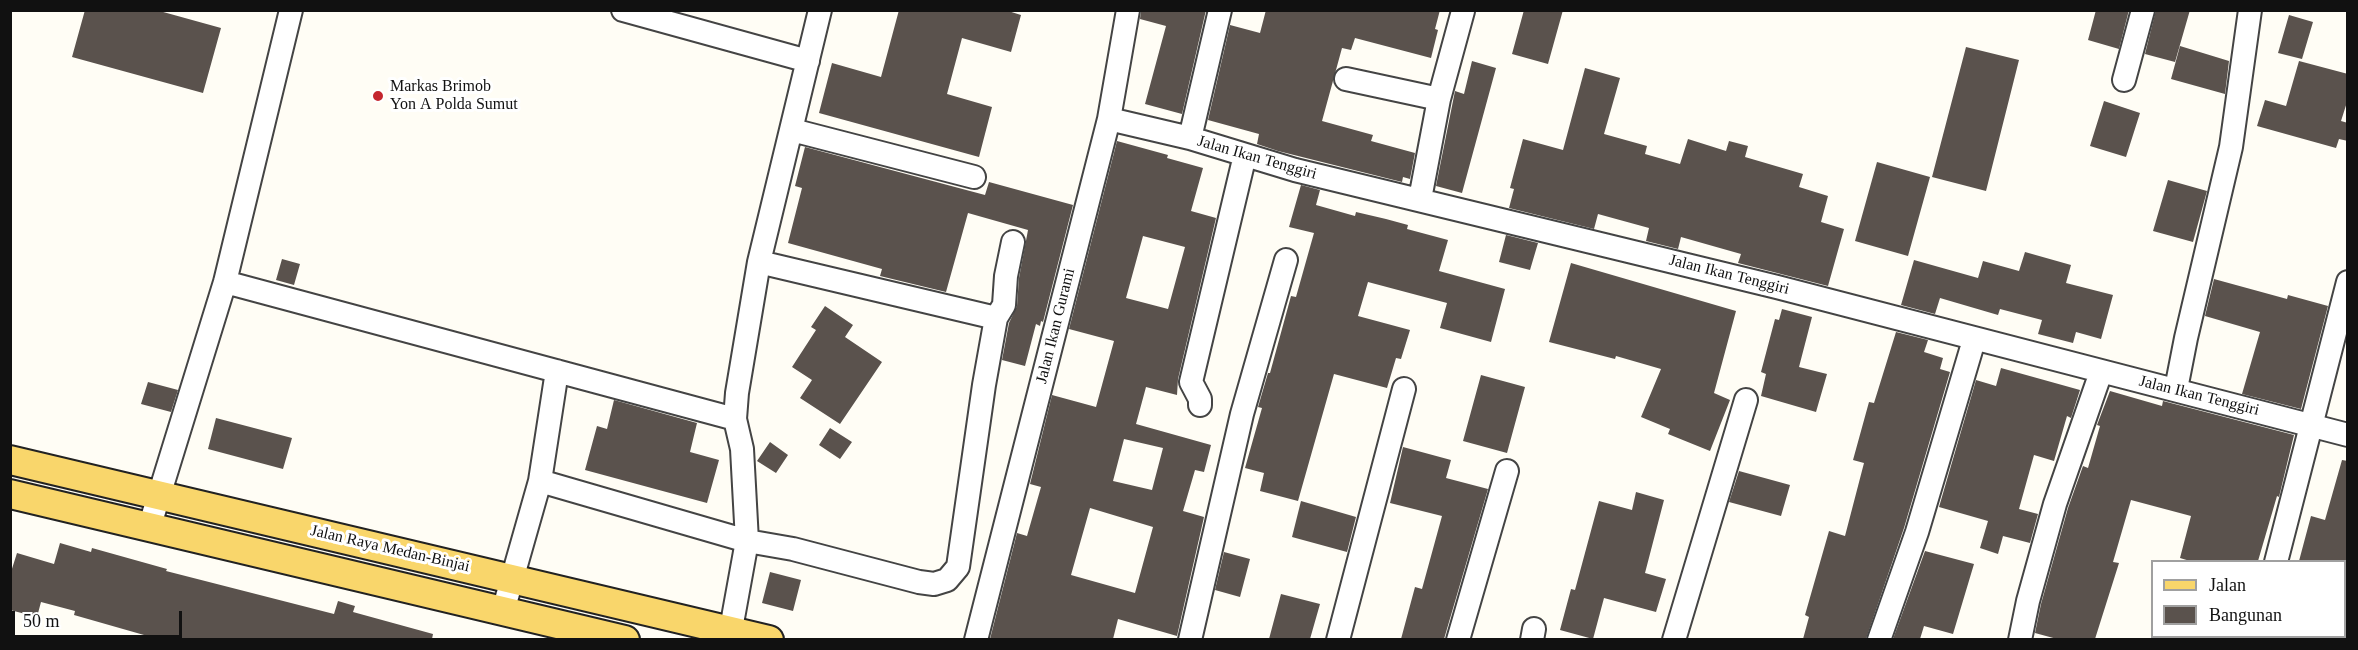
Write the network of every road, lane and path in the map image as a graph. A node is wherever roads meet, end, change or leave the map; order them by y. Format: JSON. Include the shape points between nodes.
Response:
{"nodes":[{"id":1,"x":291,"y":10,"type":"edge"},
{"id":2,"x":623,"y":10,"type":"edge"},
{"id":3,"x":820,"y":10,"type":"edge"},
{"id":4,"x":1128,"y":10,"type":"edge"},
{"id":5,"x":1220,"y":10,"type":"edge"},
{"id":6,"x":2143,"y":10,"type":"edge"},
{"id":7,"x":2250,"y":10,"type":"edge"},
{"id":8,"x":1463,"y":11,"type":"edge"},
{"id":9,"x":808,"y":61,"type":"junction"},
{"id":10,"x":1346,"y":80,"type":"dead end"},
{"id":11,"x":2124,"y":80,"type":"dead end"},
{"id":12,"x":1439,"y":99,"type":"junction"},
{"id":13,"x":1109,"y":119,"type":"junction"},
{"id":14,"x":792,"y":130,"type":"junction"},
{"id":15,"x":1190,"y":138,"type":"junction"},
{"id":16,"x":1245,"y":155,"type":"junction"},
{"id":17,"x":974,"y":177,"type":"dead end"},
{"id":18,"x":1420,"y":199,"type":"junction"},
{"id":19,"x":1013,"y":242,"type":"dead end"},
{"id":20,"x":1286,"y":260,"type":"dead end"},
{"id":21,"x":759,"y":262,"type":"junction"},
{"id":22,"x":225,"y":282,"type":"junction"},
{"id":23,"x":2348,"y":282,"type":"edge"},
{"id":24,"x":996,"y":318,"type":"junction"},
{"id":25,"x":1974,"y":340,"type":"junction"},
{"id":26,"x":557,"y":371,"type":"junction"},
{"id":27,"x":2101,"y":372,"type":"junction"},
{"id":28,"x":2176,"y":389,"type":"junction"},
{"id":29,"x":1404,"y":390,"type":"dead end"},
{"id":30,"x":1746,"y":400,"type":"dead end"},
{"id":31,"x":1200,"y":405,"type":"dead end"},
{"id":32,"x":735,"y":419,"type":"junction"},
{"id":33,"x":2310,"y":425,"type":"junction"},
{"id":34,"x":2348,"y":435,"type":"edge"},
{"id":35,"x":10,"y":460,"type":"edge"},
{"id":36,"x":1507,"y":471,"type":"dead end"},
{"id":37,"x":540,"y":481,"type":"junction"},
{"id":38,"x":10,"y":494,"type":"edge"},
{"id":39,"x":158,"y":495,"type":"junction"},
{"id":40,"x":149,"y":528,"type":"junction"},
{"id":41,"x":747,"y":541,"type":"junction"},
{"id":42,"x":2276,"y":560,"type":"edge"},
{"id":43,"x":511,"y":578,"type":"junction"},
{"id":44,"x":503,"y":611,"type":"junction"},
{"id":45,"x":730,"y":635,"type":"edge"},
{"id":46,"x":625,"y":639,"type":"edge"},
{"id":47,"x":769,"y":639,"type":"edge"},
{"id":48,"x":976,"y":639,"type":"edge"},
{"id":49,"x":1190,"y":639,"type":"edge"},
{"id":50,"x":1338,"y":639,"type":"edge"},
{"id":51,"x":1458,"y":639,"type":"edge"},
{"id":52,"x":1674,"y":639,"type":"edge"},
{"id":53,"x":1879,"y":639,"type":"edge"},
{"id":54,"x":2020,"y":639,"type":"edge"}],
"edges":[{"from":1,"to":22,"type":"street"},
{"from":2,"to":9,"type":"street"},
{"from":3,"to":9,"type":"street"},
{"from":4,"to":13,"type":"street","name":"Jalan Ikan Gurami"},
{"from":5,"to":15,"type":"street"},
{"from":6,"to":11,"type":"street"},
{"from":7,"to":28,"type":"street","via":[[2231,147]]},
{"from":8,"to":12,"type":"street"},
{"from":9,"to":14,"type":"street"},
{"from":10,"to":12,"type":"street"},
{"from":12,"to":18,"type":"street"},
{"from":13,"to":15,"type":"street","name":"Jalan Ikan Tenggiri"},
{"from":13,"to":48,"type":"street","name":"Jalan Ikan Gurami"},
{"from":14,"to":17,"type":"street"},
{"from":14,"to":21,"type":"street"},
{"from":15,"to":16,"type":"street","name":"Jalan Ikan Tenggiri"},
{"from":16,"to":18,"type":"street","name":"Jalan Ikan Tenggiri"},
{"from":16,"to":31,"type":"street","via":[[1191,382]]},
{"from":18,"to":25,"type":"street","name":"Jalan Ikan Tenggiri","via":[[1778,287]]},
{"from":19,"to":24,"type":"street","via":[[1004,305]]},
{"from":20,"to":49,"type":"street","via":[[1242,414]]},
{"from":21,"to":24,"type":"street"},
{"from":21,"to":32,"type":"street"},
{"from":22,"to":26,"type":"street"},
{"from":22,"to":39,"type":"street"},
{"from":23,"to":33,"type":"street"},
{"from":24,"to":41,"type":"street","via":[[958,567],[947,580],[934,584],[919,582]]},
{"from":25,"to":27,"type":"street","name":"Jalan Ikan Tenggiri"},
{"from":25,"to":53,"type":"street","via":[[1917,532]]},
{"from":26,"to":32,"type":"street"},
{"from":26,"to":37,"type":"street"},
{"from":27,"to":28,"type":"street","name":"Jalan Ikan Tenggiri"},
{"from":27,"to":54,"type":"street","via":[[2055,504]]},
{"from":28,"to":33,"type":"street","name":"Jalan Ikan Tenggiri"},
{"from":29,"to":50,"type":"street"},
{"from":30,"to":52,"type":"street"},
{"from":32,"to":41,"type":"street","via":[[742,449]]},
{"from":33,"to":34,"type":"street","name":"Jalan Ikan Tenggiri"},
{"from":33,"to":42,"type":"street"},
{"from":35,"to":39,"type":"main road","name":"Jalan Raya Medan-Binjai"},
{"from":36,"to":51,"type":"street"},
{"from":37,"to":41,"type":"street"},
{"from":37,"to":43,"type":"street"},
{"from":38,"to":40,"type":"main road","name":"Jalan Raya Medan-Binjai"},
{"from":39,"to":40,"type":"street"},
{"from":39,"to":43,"type":"main road","name":"Jalan Raya Medan-Binjai"},
{"from":40,"to":44,"type":"main road","name":"Jalan Raya Medan-Binjai"},
{"from":41,"to":45,"type":"street"},
{"from":43,"to":44,"type":"street"},
{"from":43,"to":45,"type":"main road","name":"Jalan Raya Medan-Binjai"},
{"from":44,"to":46,"type":"main road","name":"Jalan Raya Medan-Binjai"},
{"from":45,"to":47,"type":"main road","name":"Jalan Raya Medan-Binjai"}]}
